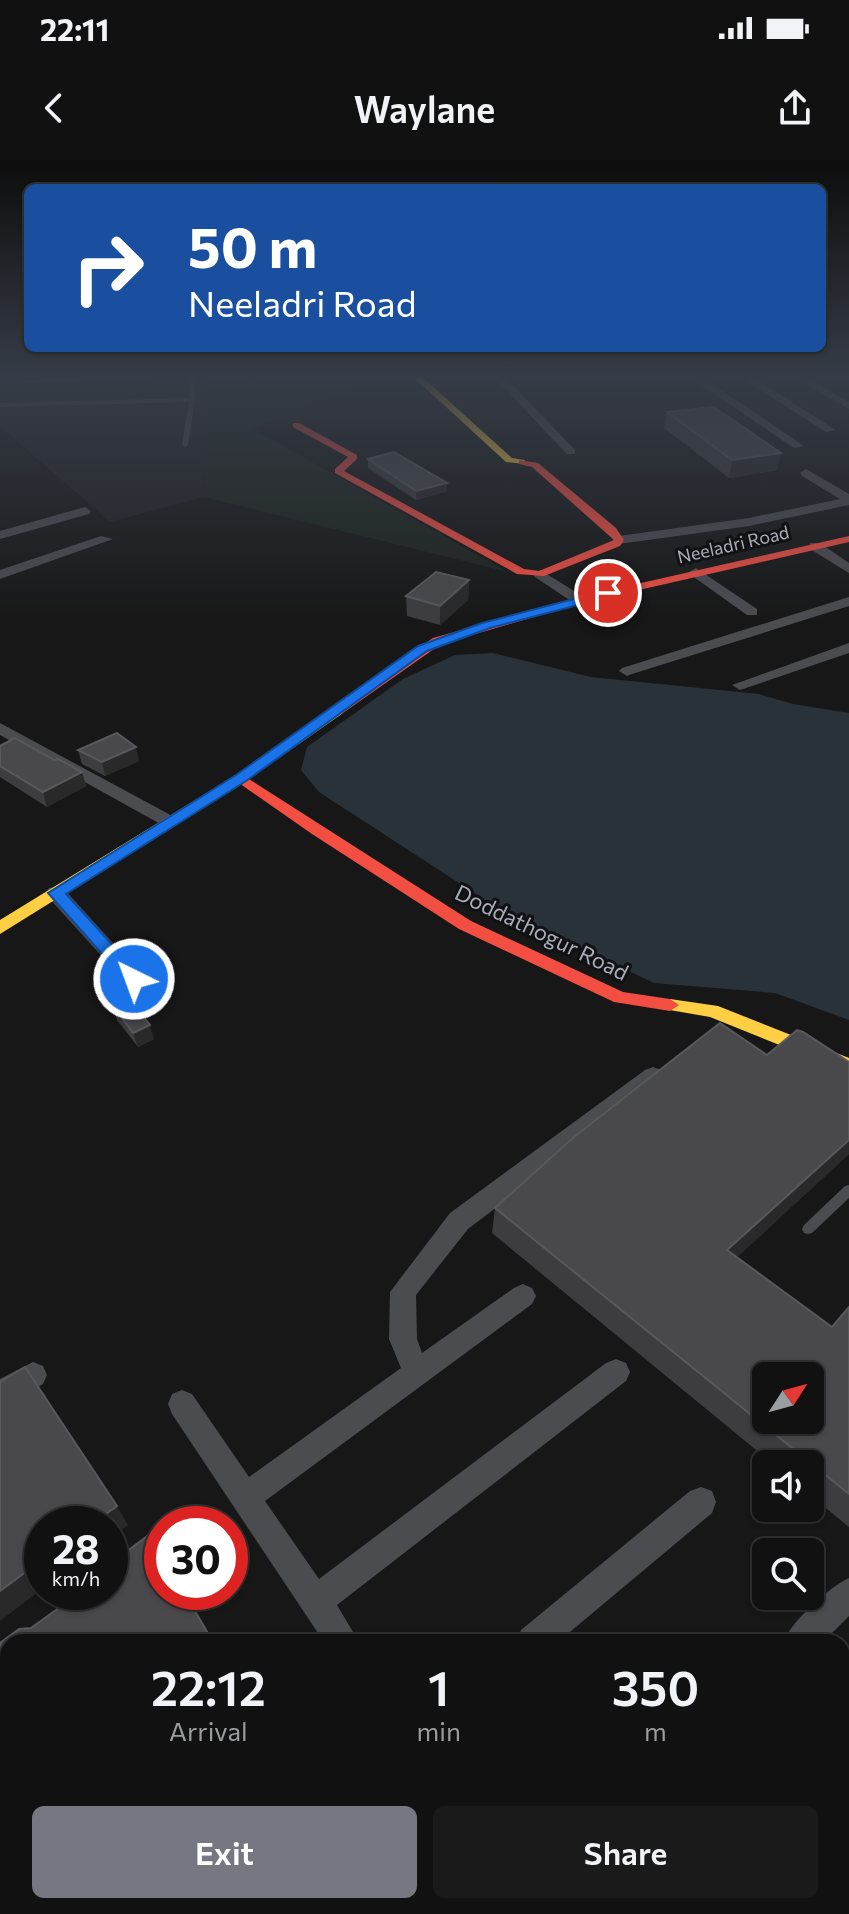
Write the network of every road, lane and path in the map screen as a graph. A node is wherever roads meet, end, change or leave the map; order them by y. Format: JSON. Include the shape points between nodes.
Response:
{"nodes":[{"id":1,"x":352,"y":456,"type":"edge"},
{"id":2,"x":504,"y":456,"type":"edge"},
{"id":3,"x":806,"y":473,"type":"dead end"},
{"id":4,"x":849,"y":500,"type":"edge"},
{"id":5,"x":85,"y":511,"type":"dead end"},
{"id":6,"x":0,"y":535,"type":"edge"},
{"id":7,"x":106,"y":539,"type":"dead end"},
{"id":8,"x":849,"y":539,"type":"edge"},
{"id":9,"x":619,"y":540,"type":"junction"},
{"id":10,"x":815,"y":546,"type":"junction"},
{"id":11,"x":849,"y":569,"type":"edge"},
{"id":12,"x":3,"y":570,"type":"edge"},
{"id":13,"x":696,"y":572,"type":"junction"},
{"id":14,"x":540,"y":574,"type":"junction"},
{"id":15,"x":579,"y":600,"type":"junction"},
{"id":16,"x":849,"y":601,"type":"edge"},
{"id":17,"x":752,"y":612,"type":"dead end"},
{"id":18,"x":849,"y":648,"type":"edge"},
{"id":19,"x":627,"y":671,"type":"dead end"},
{"id":20,"x":740,"y":685,"type":"dead end"},
{"id":21,"x":0,"y":728,"type":"edge"},
{"id":22,"x":241,"y":778,"type":"junction"},
{"id":23,"x":170,"y":822,"type":"junction"},
{"id":24,"x":56,"y":893,"type":"junction"},
{"id":25,"x":0,"y":928,"type":"edge"},
{"id":26,"x":134,"y":979,"type":"dead end"},
{"id":27,"x":731,"y":1018,"type":"junction"},
{"id":28,"x":706,"y":1036,"type":"edge"},
{"id":29,"x":669,"y":1064,"type":"edge"},
{"id":30,"x":849,"y":1066,"type":"edge"},
{"id":31,"x":849,"y":1190,"type":"edge"},
{"id":32,"x":808,"y":1229,"type":"dead end"},
{"id":33,"x":523,"y":1296,"type":"dead end"},
{"id":34,"x":616,"y":1372,"type":"dead end"},
{"id":35,"x":417,"y":1373,"type":"junction"},
{"id":36,"x":33,"y":1375,"type":"edge"},
{"id":37,"x":0,"y":1395,"type":"edge"},
{"id":38,"x":182,"y":1404,"type":"dead end"},
{"id":39,"x":247,"y":1496,"type":"junction"},
{"id":40,"x":701,"y":1502,"type":"dead end"},
{"id":41,"x":849,"y":1594,"type":"edge"},
{"id":42,"x":317,"y":1601,"type":"junction"},
{"id":43,"x":338,"y":1634,"type":"edge"},
{"id":44,"x":543,"y":1634,"type":"edge"},
{"id":45,"x":807,"y":1634,"type":"edge"}],
"edges":[{"from":1,"to":14,"type":"street","via":[[338,471],[521,572]]},
{"from":2,"to":9,"type":"street","via":[[535,465]]},
{"from":3,"to":4,"type":"street"},
{"from":4,"to":9,"type":"street","via":[[749,522]]},
{"from":5,"to":6,"type":"street"},
{"from":7,"to":12,"type":"street"},
{"from":8,"to":10,"type":"street","name":"Neeladri Road"},
{"from":9,"to":14,"type":"street"},
{"from":10,"to":11,"type":"street"},
{"from":10,"to":13,"type":"street","name":"Neeladri Road"},
{"from":13,"to":15,"type":"street","name":"Neeladri Road"},
{"from":13,"to":17,"type":"street"},
{"from":14,"to":15,"type":"street"},
{"from":15,"to":22,"type":"street","name":"Neeladri Road","via":[[437,641]]},
{"from":16,"to":19,"type":"street"},
{"from":18,"to":20,"type":"street"},
{"from":21,"to":23,"type":"street"},
{"from":22,"to":23,"type":"street","name":"Neeladri Road"},
{"from":22,"to":27,"type":"street","name":"Doddathogur Road","via":[[465,925],[620,998]]},
{"from":23,"to":24,"type":"street","name":"Neeladri Road"},
{"from":24,"to":25,"type":"street","name":"Neeladri Road"},
{"from":24,"to":26,"type":"street"},
{"from":27,"to":28,"type":"street"},
{"from":27,"to":30,"type":"street","name":"Doddathogur Road"},
{"from":29,"to":35,"type":"street","via":[[459,1221],[403,1292],[403,1339]]},
{"from":31,"to":32,"type":"lane"},
{"from":33,"to":35,"type":"street"},
{"from":34,"to":42,"type":"street"},
{"from":35,"to":39,"type":"street"},
{"from":36,"to":37,"type":"street"},
{"from":38,"to":39,"type":"street"},
{"from":39,"to":42,"type":"street"},
{"from":40,"to":44,"type":"street"},
{"from":41,"to":45,"type":"street"},
{"from":42,"to":43,"type":"street"}]}
